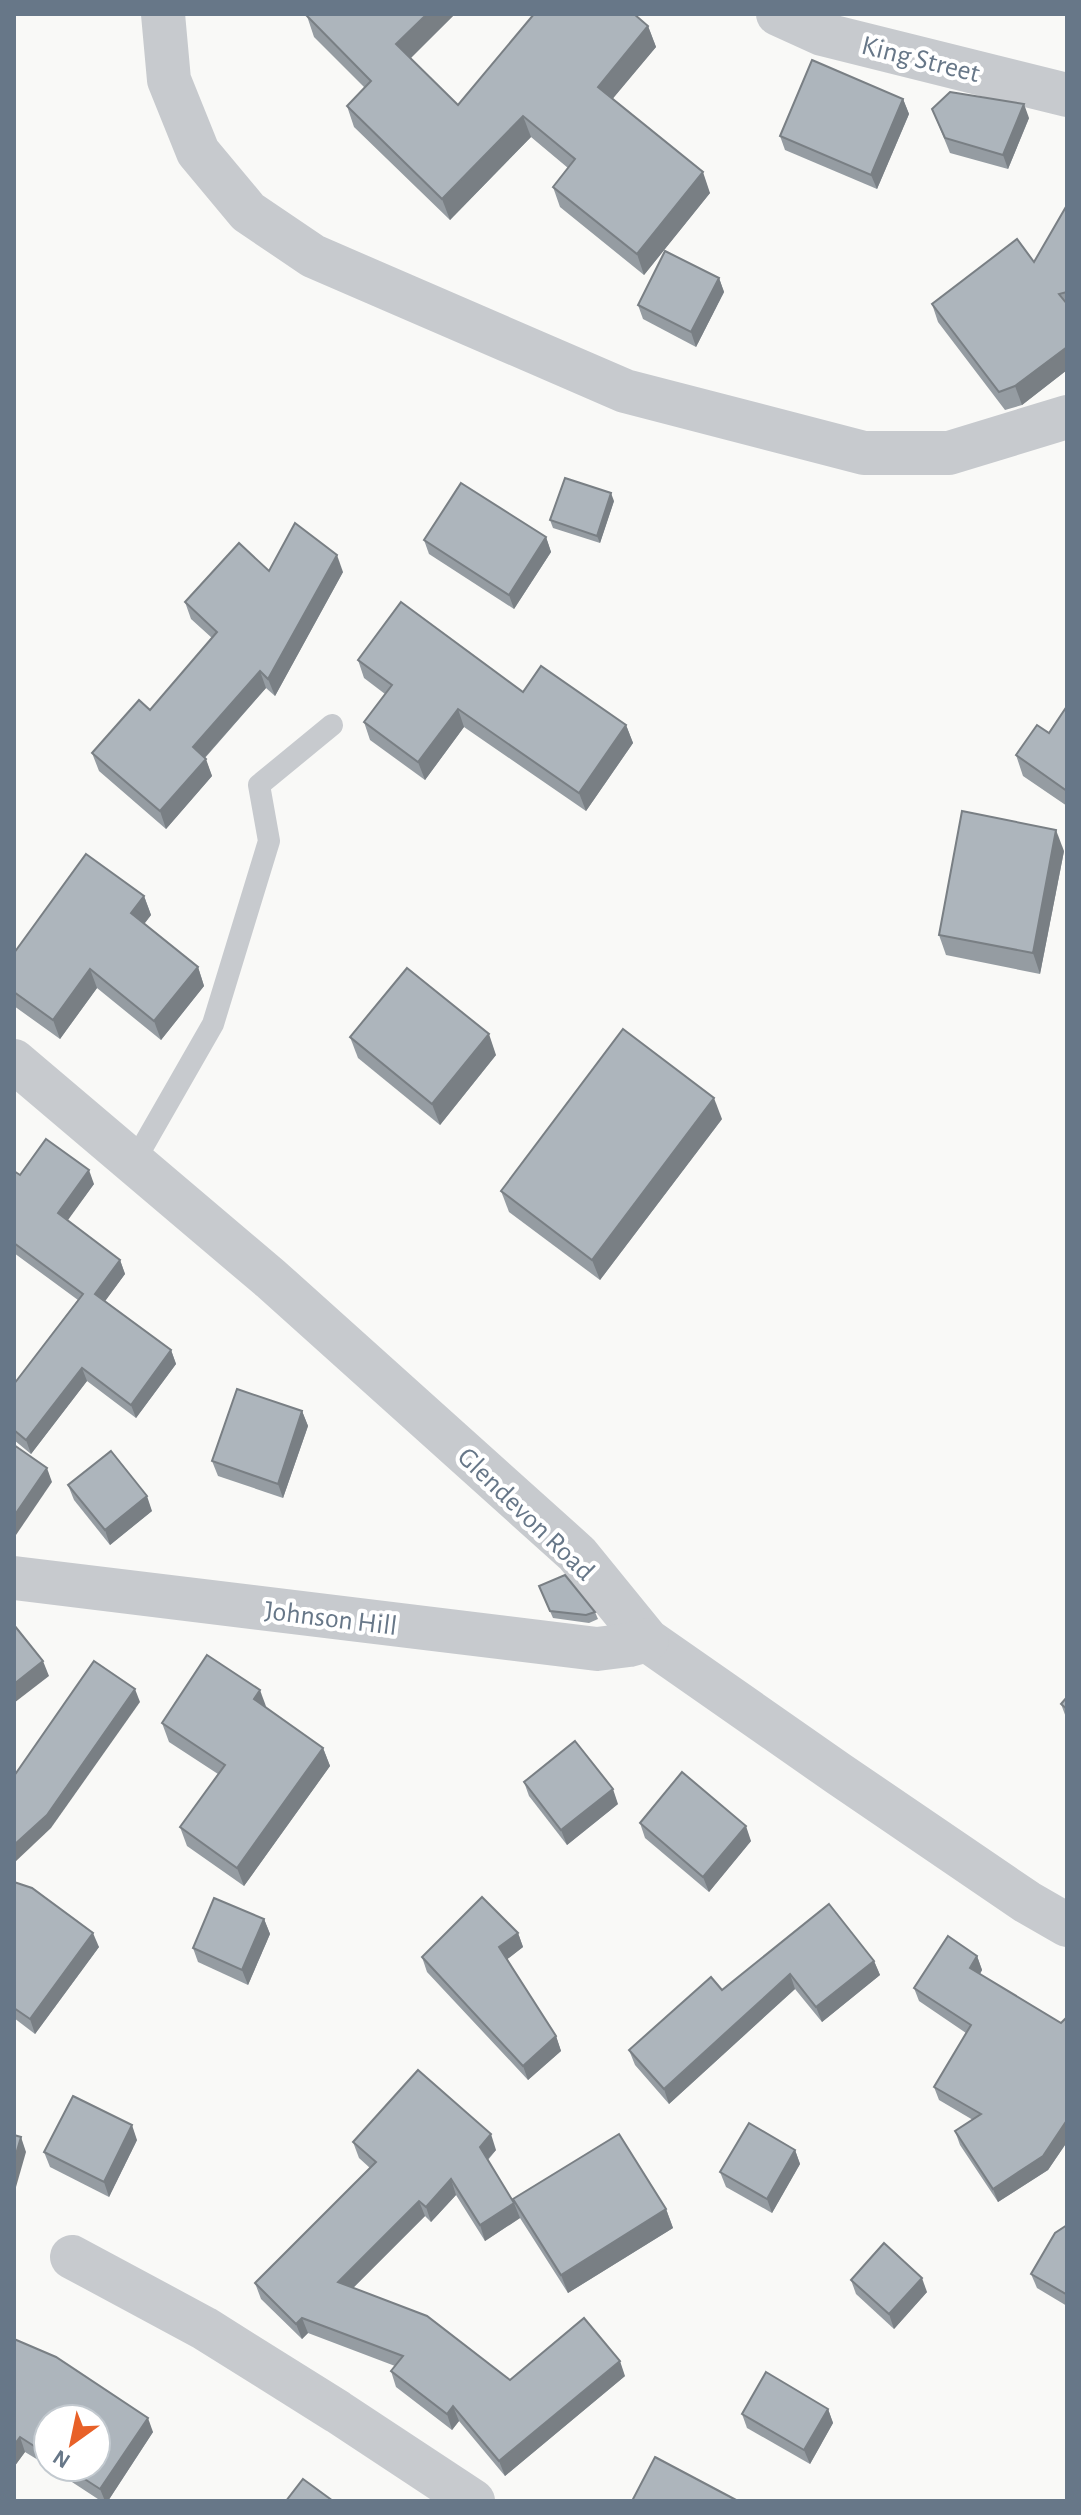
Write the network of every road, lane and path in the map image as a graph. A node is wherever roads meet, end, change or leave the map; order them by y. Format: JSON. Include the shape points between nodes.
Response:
{"nodes":[{"id":1,"x":163,"y":14,"type":"edge"},
{"id":2,"x":778,"y":14,"type":"edge"},
{"id":3,"x":1067,"y":95,"type":"edge"},
{"id":4,"x":1067,"y":417,"type":"edge"},
{"id":5,"x":332,"y":725,"type":"dead end"},
{"id":6,"x":14,"y":1061,"type":"edge"},
{"id":7,"x":134,"y":1162,"type":"junction"},
{"id":8,"x":14,"y":1578,"type":"edge"},
{"id":9,"x":647,"y":1640,"type":"junction"},
{"id":10,"x":1067,"y":1925,"type":"edge"},
{"id":11,"x":72,"y":2257,"type":"dead end"},
{"id":12,"x":473,"y":2501,"type":"edge"}],
"edges":[{"from":1,"to":4,"type":"street","via":[[169,80],[198,152],[248,212],[313,256],[625,391],[864,453],[949,453]]},
{"from":2,"to":3,"type":"street","name":"King Street","via":[[822,34]]},
{"from":5,"to":7,"type":"lane","via":[[259,785],[269,841],[213,1024]]},
{"from":6,"to":7,"type":"street","name":"Glendevon Road"},
{"from":7,"to":9,"type":"street","name":"Glendevon Road","via":[[577,1554]]},
{"from":8,"to":9,"type":"street","name":"Johnson Hill","via":[[597,1649]]},
{"from":9,"to":10,"type":"street","name":"Glendevon Road"},
{"from":11,"to":12,"type":"street","via":[[204,2328]]}]}
